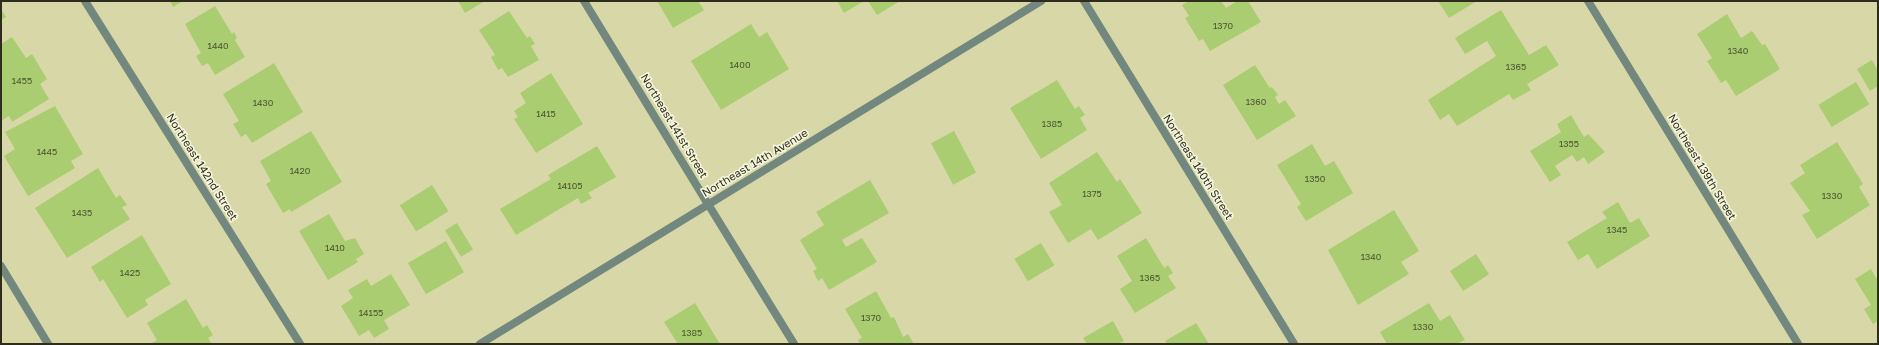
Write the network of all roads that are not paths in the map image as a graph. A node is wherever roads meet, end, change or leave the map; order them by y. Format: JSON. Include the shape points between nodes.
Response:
{"nodes":[{"id":1,"x":85,"y":1,"type":"edge"},
{"id":2,"x":584,"y":1,"type":"edge"},
{"id":3,"x":1041,"y":1,"type":"edge"},
{"id":4,"x":1084,"y":1,"type":"edge"},
{"id":5,"x":1588,"y":1,"type":"edge"},
{"id":6,"x":708,"y":204,"type":"junction"},
{"id":7,"x":1,"y":266,"type":"edge"},
{"id":8,"x":48,"y":344,"type":"edge"},
{"id":9,"x":300,"y":344,"type":"edge"},
{"id":10,"x":480,"y":344,"type":"edge"},
{"id":11,"x":794,"y":344,"type":"edge"},
{"id":12,"x":1294,"y":344,"type":"edge"},
{"id":13,"x":1798,"y":344,"type":"edge"}],
"edges":[{"from":1,"to":9,"type":"street","name":"Northeast 142nd Street"},
{"from":2,"to":6,"type":"street","name":"Northeast 141st Street"},
{"from":3,"to":6,"type":"street","name":"Northeast 14th Avenue"},
{"from":4,"to":12,"type":"street","name":"Northeast 140th Street"},
{"from":5,"to":13,"type":"street","name":"Northeast 139th Street"},
{"from":6,"to":10,"type":"street","name":"Northeast 14th Avenue"},
{"from":6,"to":11,"type":"street","name":"Northeast 141st Street"},
{"from":7,"to":8,"type":"street"}]}
